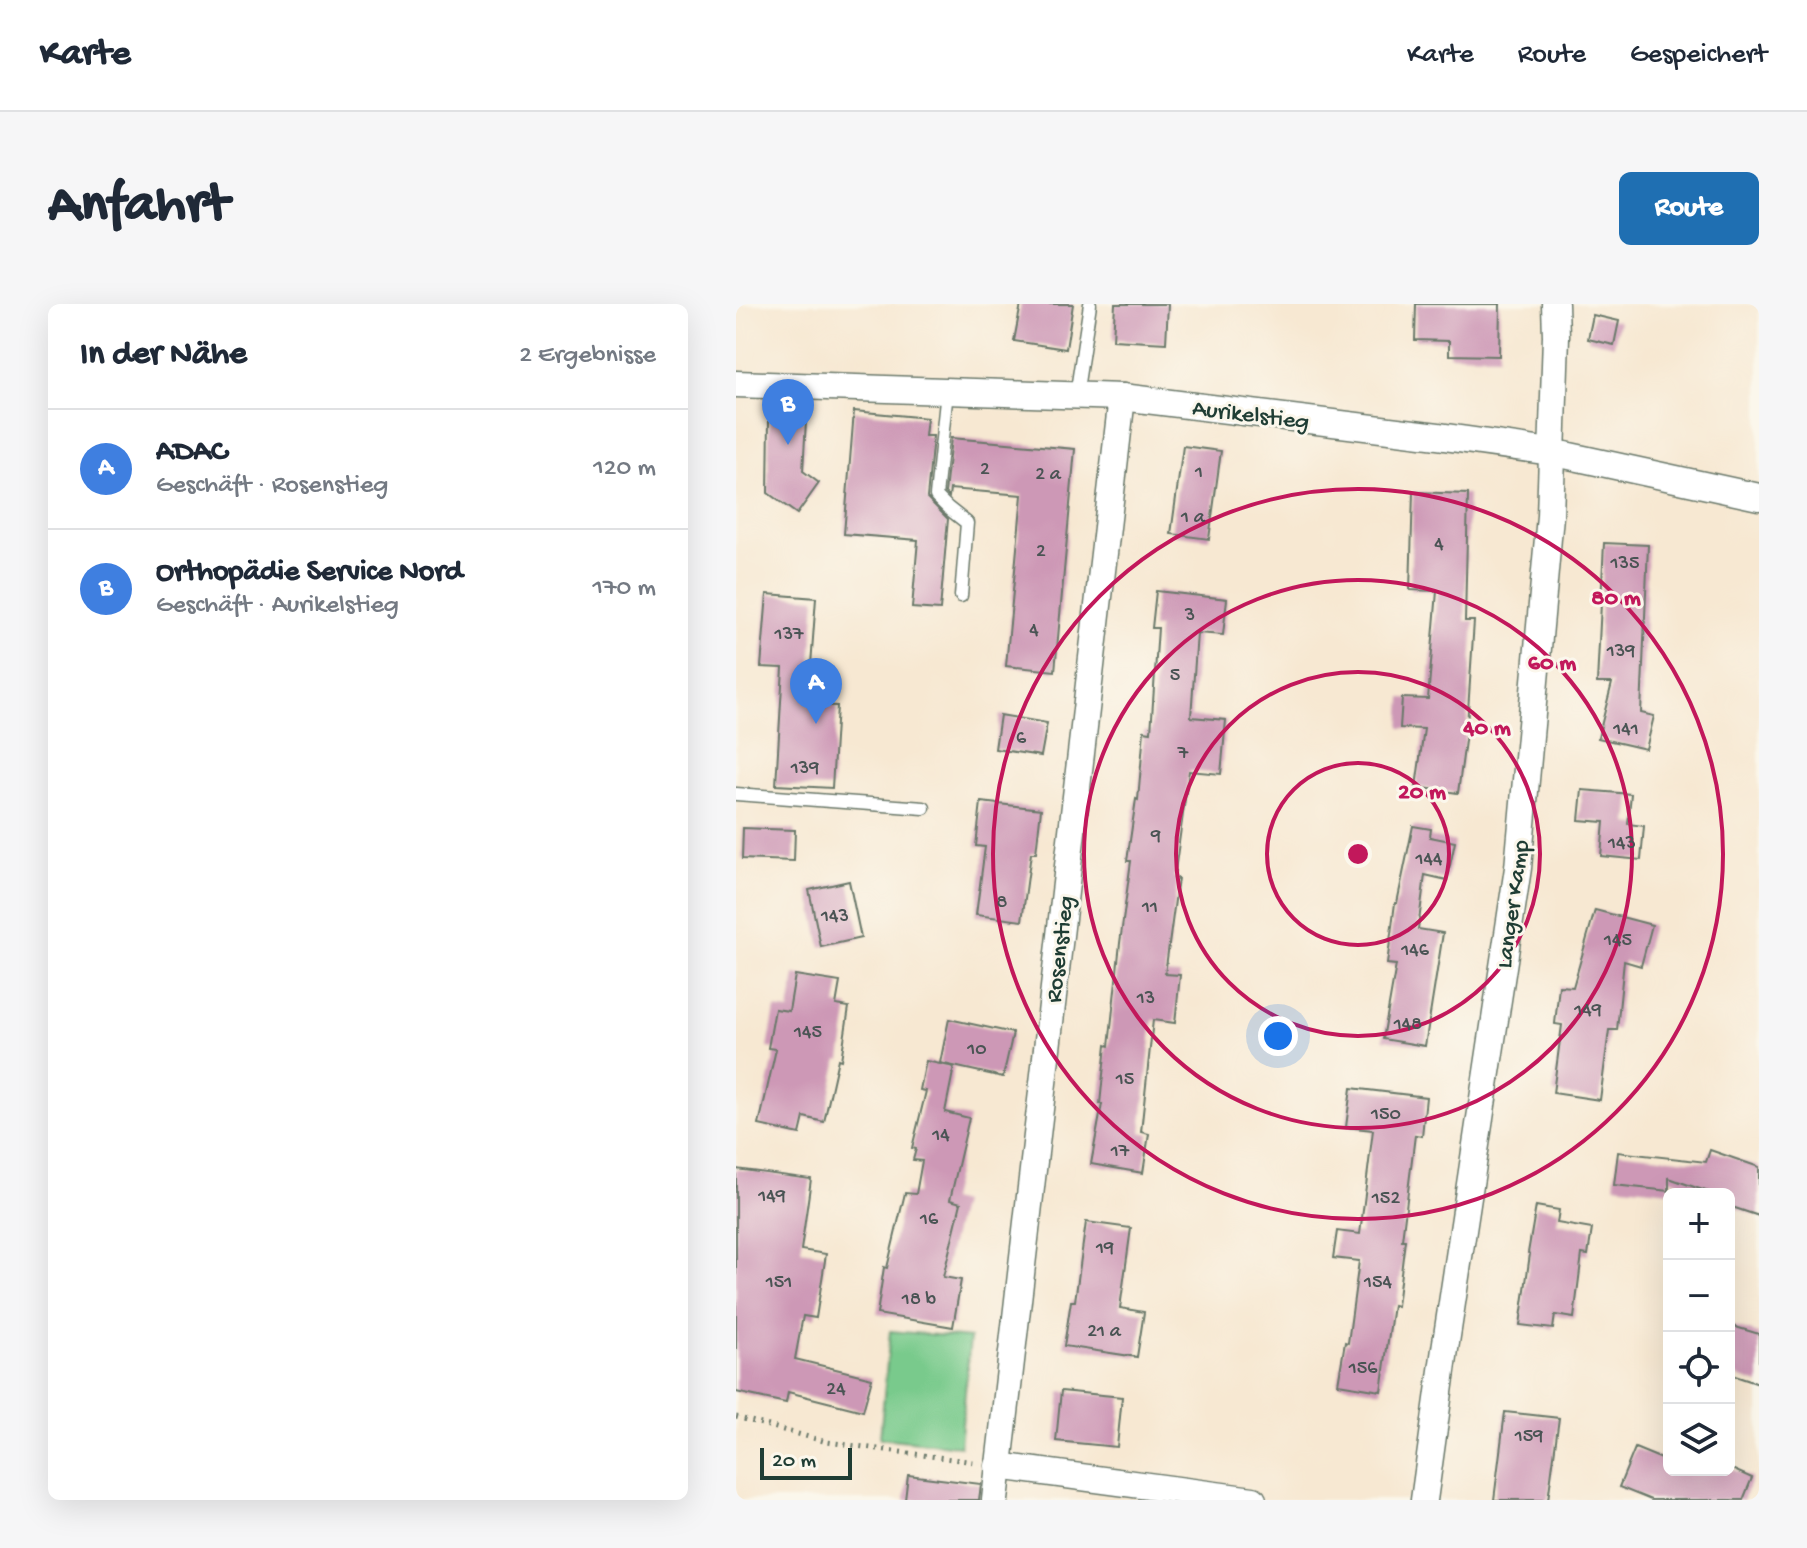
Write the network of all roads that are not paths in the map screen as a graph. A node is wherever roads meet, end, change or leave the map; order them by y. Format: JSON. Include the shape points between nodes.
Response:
{"nodes":[{"id":1,"x":1090,"y":304,"type":"edge"},
{"id":2,"x":1555,"y":304,"type":"edge"},
{"id":3,"x":736,"y":384,"type":"edge"},
{"id":4,"x":947,"y":391,"type":"junction"},
{"id":5,"x":1076,"y":396,"type":"junction"},
{"id":6,"x":1122,"y":397,"type":"junction"},
{"id":7,"x":1551,"y":452,"type":"junction"},
{"id":8,"x":1755,"y":493,"type":"edge"},
{"id":9,"x":961,"y":596,"type":"dead end"},
{"id":10,"x":736,"y":794,"type":"edge"},
{"id":11,"x":924,"y":808,"type":"dead end"},
{"id":12,"x":998,"y":1466,"type":"junction"},
{"id":13,"x":995,"y":1500,"type":"edge"},
{"id":14,"x":1253,"y":1500,"type":"edge"},
{"id":15,"x":1424,"y":1500,"type":"edge"}],
"edges":[{"from":1,"to":5,"type":"lane"},
{"from":2,"to":7,"type":"street","name":"Langer Kamp"},
{"from":3,"to":4,"type":"street","name":"Aurikelstieg"},
{"from":4,"to":5,"type":"street","name":"Aurikelstieg"},
{"from":4,"to":9,"type":"lane","via":[[936,496],[967,523]]},
{"from":5,"to":6,"type":"street","name":"Aurikelstieg"},
{"from":6,"to":7,"type":"street","name":"Aurikelstieg"},
{"from":6,"to":12,"type":"street","name":"Rosenstieg"},
{"from":7,"to":8,"type":"street","name":"Aurikelstieg"},
{"from":7,"to":15,"type":"street","name":"Langer Kamp","via":[[1550,516],[1518,868]]},
{"from":10,"to":11,"type":"lane"},
{"from":12,"to":13,"type":"street","name":"Rosenstieg"},
{"from":12,"to":14,"type":"street"}]}
